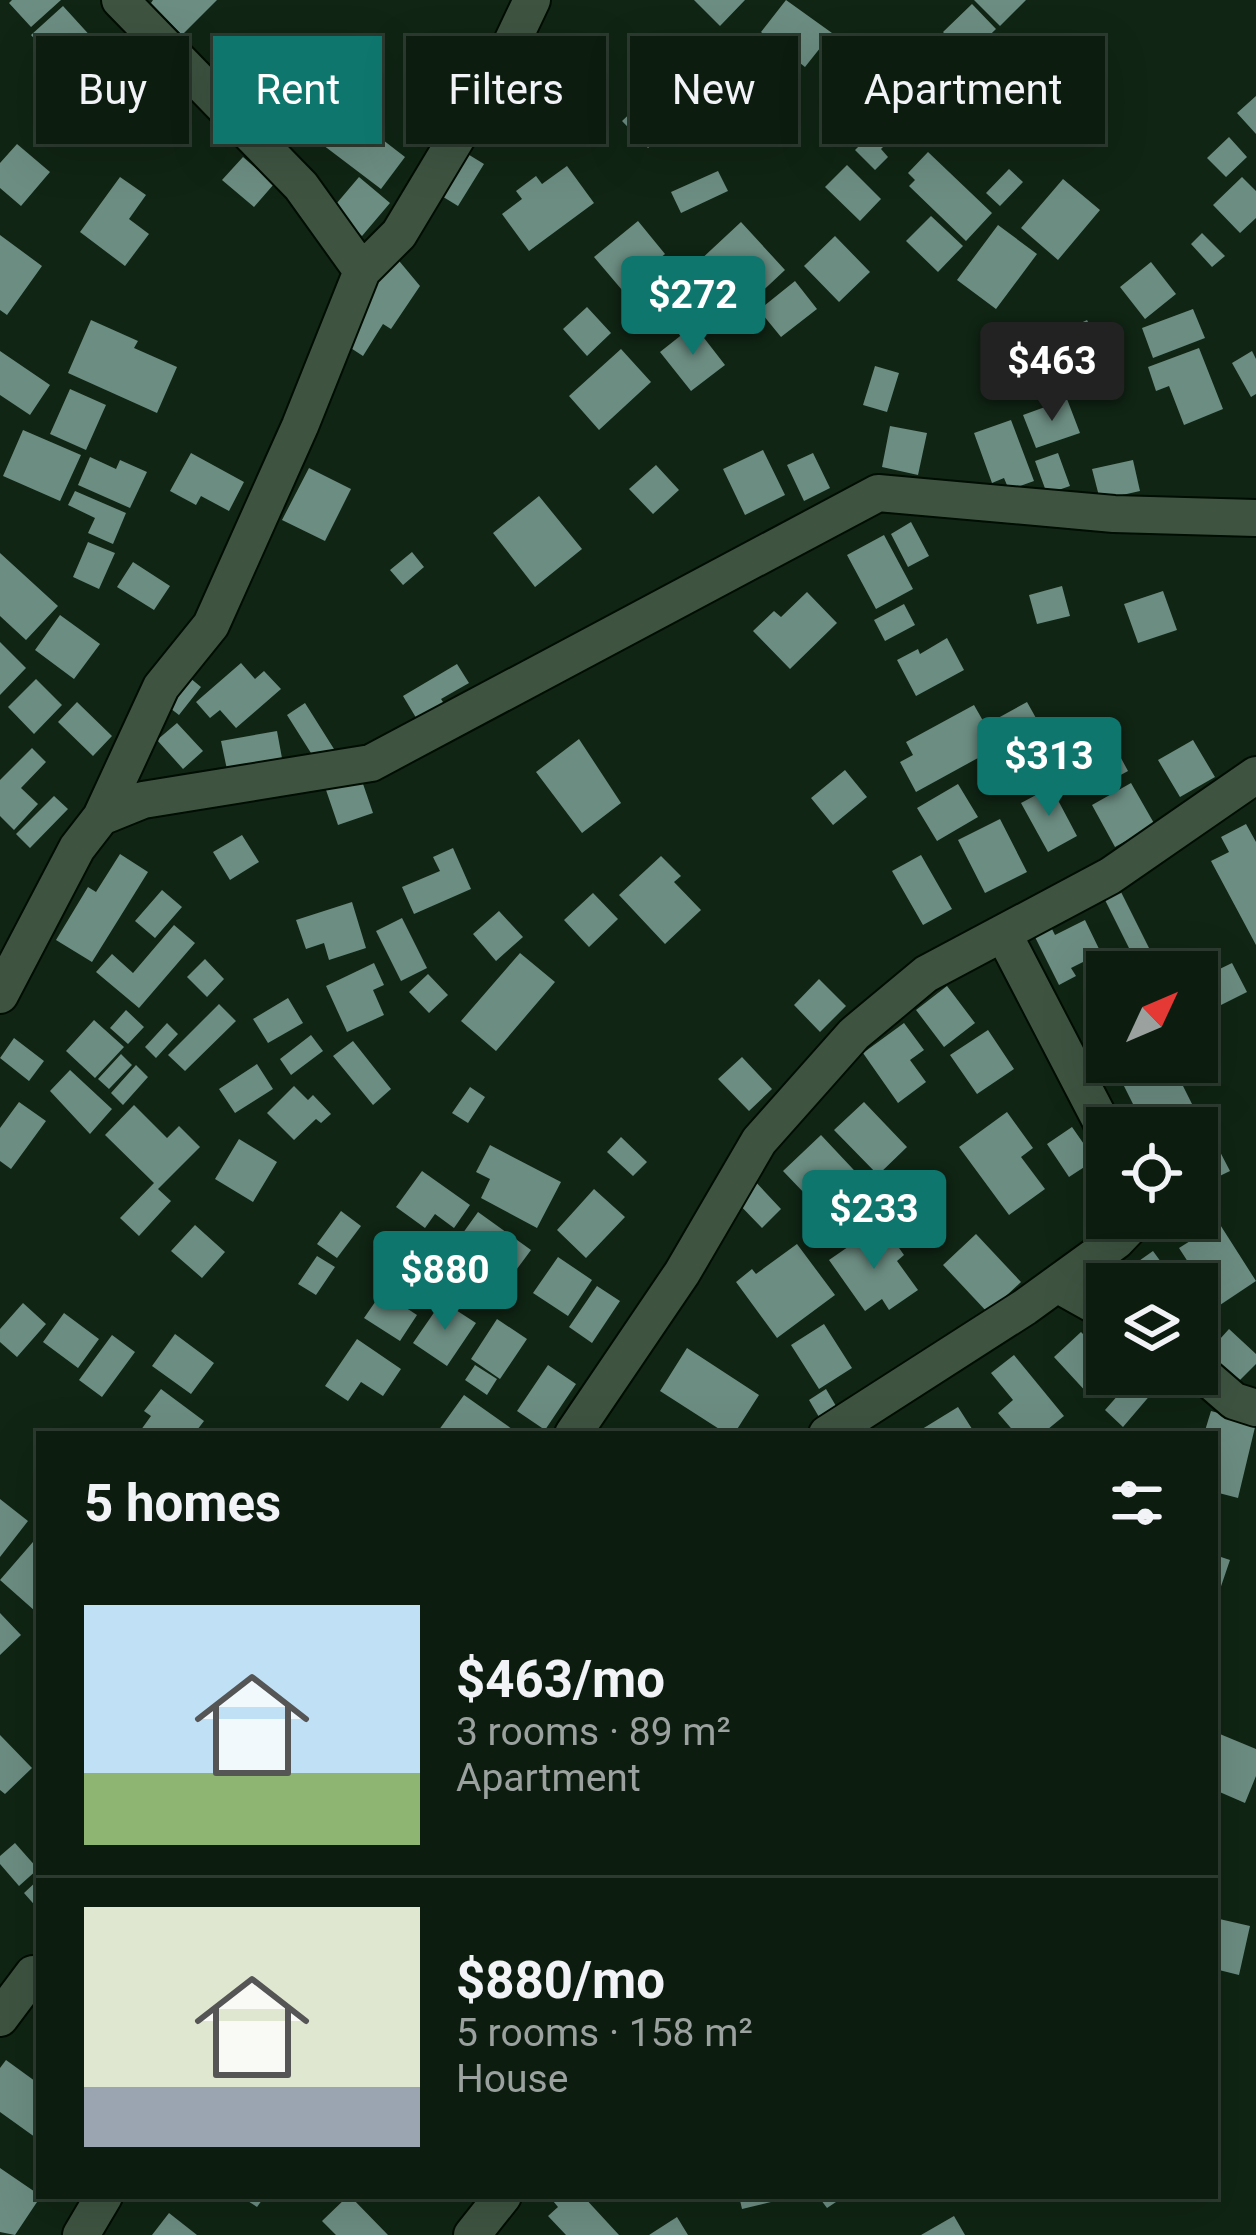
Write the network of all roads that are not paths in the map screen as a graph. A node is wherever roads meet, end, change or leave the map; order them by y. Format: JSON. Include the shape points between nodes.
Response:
{"nodes":[{"id":1,"x":120,"y":0,"type":"edge"},
{"id":2,"x":532,"y":0,"type":"edge"},
{"id":3,"x":362,"y":271,"type":"junction"},
{"id":4,"x":1256,"y":518,"type":"edge"},
{"id":5,"x":1256,"y":775,"type":"edge"},
{"id":6,"x":101,"y":818,"type":"junction"},
{"id":7,"x":1003,"y":933,"type":"junction"},
{"id":8,"x":0,"y":995,"type":"edge"},
{"id":9,"x":1093,"y":1107,"type":"edge"},
{"id":10,"x":1118,"y":1239,"type":"edge"},
{"id":11,"x":1057,"y":1284,"type":"junction"},
{"id":12,"x":1086,"y":1300,"type":"edge"},
{"id":13,"x":1218,"y":1387,"type":"edge"},
{"id":14,"x":1256,"y":1408,"type":"edge"},
{"id":15,"x":575,"y":1431,"type":"edge"},
{"id":16,"x":832,"y":1431,"type":"edge"},
{"id":17,"x":36,"y":1974,"type":"edge"},
{"id":18,"x":0,"y":2018,"type":"edge"},
{"id":19,"x":102,"y":2199,"type":"edge"},
{"id":20,"x":501,"y":2199,"type":"edge"},
{"id":21,"x":81,"y":2235,"type":"edge"},
{"id":22,"x":472,"y":2235,"type":"edge"}],
"edges":[{"from":1,"to":3,"type":"street","via":[[301,186]]},
{"from":2,"to":3,"type":"street","via":[[399,234]]},
{"from":3,"to":6,"type":"street","via":[[211,625],[161,687]]},
{"from":4,"to":6,"type":"street","via":[[878,494],[371,763],[142,800]]},
{"from":5,"to":7,"type":"street","via":[[1145,854]]},
{"from":6,"to":8,"type":"street"},
{"from":7,"to":9,"type":"street"},
{"from":7,"to":15,"type":"street","via":[[926,974],[819,1070],[736,1174],[682,1273]]},
{"from":10,"to":11,"type":"street"},
{"from":11,"to":12,"type":"street"},
{"from":11,"to":16,"type":"street"},
{"from":13,"to":14,"type":"street"},
{"from":17,"to":18,"type":"street"},
{"from":19,"to":21,"type":"street"},
{"from":20,"to":22,"type":"street"}]}
